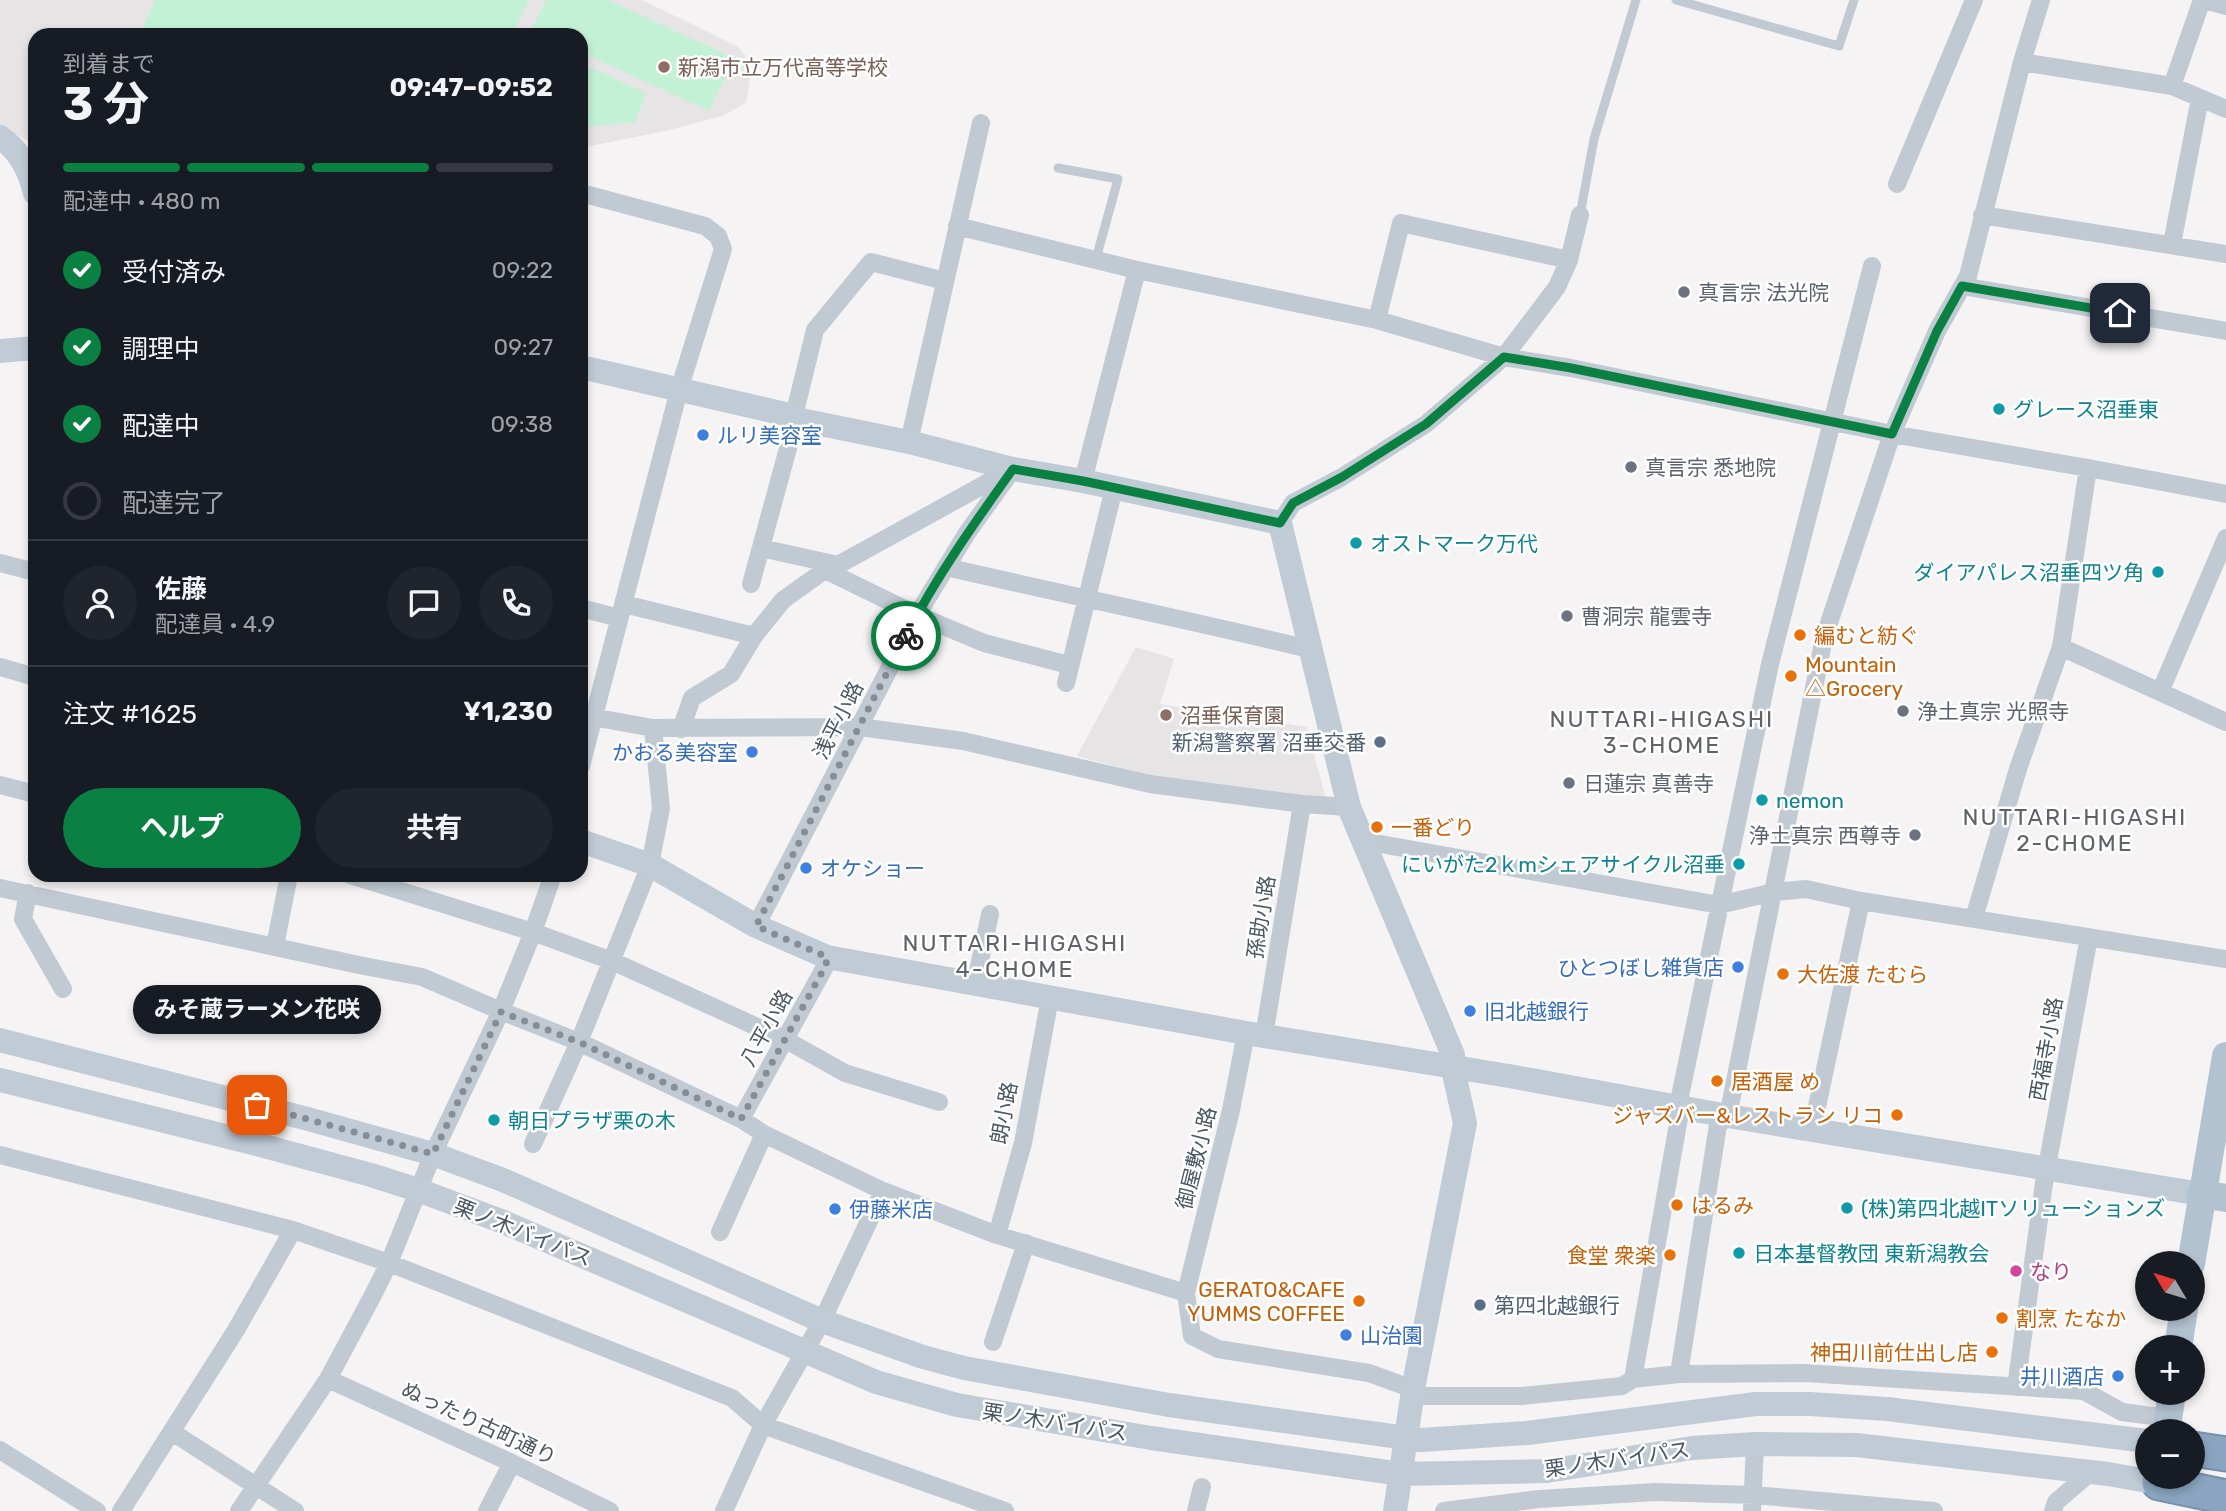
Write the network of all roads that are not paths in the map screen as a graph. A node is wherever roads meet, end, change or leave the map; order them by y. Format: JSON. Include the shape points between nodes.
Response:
{"nodes":[{"id":1,"x":1636,"y":0,"type":"edge"},
{"id":2,"x":1676,"y":0,"type":"edge"},
{"id":3,"x":1854,"y":0,"type":"edge"},
{"id":4,"x":1974,"y":0,"type":"edge"},
{"id":5,"x":2041,"y":0,"type":"edge"},
{"id":6,"x":2203,"y":0,"type":"edge"},
{"id":7,"x":2226,"y":6,"type":"edge"},
{"id":8,"x":2022,"y":62,"type":"junction"},
{"id":9,"x":2172,"y":86,"type":"junction"},
{"id":10,"x":2200,"y":98,"type":"junction"},
{"id":11,"x":2226,"y":109,"type":"edge"},
{"id":12,"x":981,"y":123,"type":"dead end"},
{"id":13,"x":0,"y":137,"type":"edge"},
{"id":14,"x":1058,"y":168,"type":"dead end"},
{"id":15,"x":28,"y":170,"type":"edge"},
{"id":16,"x":1897,"y":184,"type":"dead end"},
{"id":17,"x":588,"y":195,"type":"edge"},
{"id":18,"x":1580,"y":215,"type":"joint"},
{"id":19,"x":1982,"y":215,"type":"junction"},
{"id":20,"x":957,"y":226,"type":"junction"},
{"id":21,"x":2172,"y":244,"type":"junction"},
{"id":22,"x":2226,"y":254,"type":"edge"},
{"id":23,"x":1096,"y":259,"type":"junction"},
{"id":24,"x":1569,"y":260,"type":"junction"},
{"id":25,"x":1872,"y":266,"type":"dead end"},
{"id":26,"x":1137,"y":270,"type":"junction"},
{"id":27,"x":945,"y":281,"type":"junction"},
{"id":28,"x":1962,"y":286,"type":"junction"},
{"id":29,"x":1377,"y":320,"type":"junction"},
{"id":30,"x":2226,"y":331,"type":"edge"},
{"id":31,"x":28,"y":349,"type":"edge"},
{"id":32,"x":0,"y":351,"type":"edge"},
{"id":33,"x":1504,"y":357,"type":"junction"},
{"id":34,"x":588,"y":369,"type":"edge"},
{"id":35,"x":679,"y":390,"type":"junction"},
{"id":36,"x":795,"y":418,"type":"junction"},
{"id":37,"x":1833,"y":423,"type":"junction"},
{"id":38,"x":1892,"y":434,"type":"junction"},
{"id":39,"x":909,"y":442,"type":"junction"},
{"id":40,"x":2088,"y":468,"type":"junction"},
{"id":41,"x":1013,"y":469,"type":"junction"},
{"id":42,"x":1083,"y":481,"type":"junction"},
{"id":43,"x":1114,"y":488,"type":"junction"},
{"id":44,"x":2226,"y":494,"type":"edge"},
{"id":45,"x":1280,"y":523,"type":"junction"},
{"id":46,"x":2226,"y":538,"type":"edge"},
{"id":47,"x":761,"y":548,"type":"junction"},
{"id":48,"x":0,"y":563,"type":"edge"},
{"id":49,"x":946,"y":567,"type":"junction"},
{"id":50,"x":831,"y":568,"type":"junction"},
{"id":51,"x":28,"y":570,"type":"edge"},
{"id":52,"x":751,"y":584,"type":"dead end"},
{"id":53,"x":1086,"y":599,"type":"junction"},
{"id":54,"x":588,"y":609,"type":"edge"},
{"id":55,"x":621,"y":611,"type":"junction"},
{"id":56,"x":917,"y":615,"type":"junction"},
{"id":57,"x":754,"y":636,"type":"junction"},
{"id":58,"x":2061,"y":647,"type":"junction"},
{"id":59,"x":1310,"y":649,"type":"junction"},
{"id":60,"x":1069,"y":665,"type":"junction"},
{"id":61,"x":0,"y":667,"type":"edge"},
{"id":62,"x":28,"y":675,"type":"edge"},
{"id":63,"x":1066,"y":683,"type":"dead end"},
{"id":64,"x":2160,"y":692,"type":"junction"},
{"id":65,"x":588,"y":714,"type":"edge"},
{"id":66,"x":588,"y":717,"type":"edge"},
{"id":67,"x":2226,"y":722,"type":"edge"},
{"id":68,"x":860,"y":727,"type":"junction"},
{"id":69,"x":653,"y":729,"type":"junction"},
{"id":70,"x":681,"y":729,"type":"junction"},
{"id":71,"x":0,"y":785,"type":"edge"},
{"id":72,"x":28,"y":792,"type":"edge"},
{"id":73,"x":1302,"y":804,"type":"junction"},
{"id":74,"x":1349,"y":807,"type":"junction"},
{"id":75,"x":1364,"y":841,"type":"junction"},
{"id":76,"x":588,"y":843,"type":"edge"},
{"id":77,"x":650,"y":864,"type":"junction"},
{"id":78,"x":288,"y":882,"type":"edge"},
{"id":79,"x":372,"y":882,"type":"edge"},
{"id":80,"x":551,"y":882,"type":"edge"},
{"id":81,"x":0,"y":888,"type":"edge"},
{"id":82,"x":1774,"y":892,"type":"junction"},
{"id":83,"x":28,"y":893,"type":"junction"},
{"id":84,"x":1861,"y":901,"type":"junction"},
{"id":85,"x":1719,"y":905,"type":"junction"},
{"id":86,"x":990,"y":914,"type":"dead end"},
{"id":87,"x":1974,"y":918,"type":"junction"},
{"id":88,"x":756,"y":926,"type":"junction"},
{"id":89,"x":533,"y":932,"type":"junction"},
{"id":90,"x":2089,"y":937,"type":"junction"},
{"id":91,"x":275,"y":946,"type":"junction"},
{"id":92,"x":827,"y":957,"type":"junction"},
{"id":93,"x":2226,"y":959,"type":"edge"},
{"id":94,"x":612,"y":961,"type":"junction"},
{"id":95,"x":979,"y":984,"type":"junction"},
{"id":96,"x":63,"y":989,"type":"dead end"},
{"id":97,"x":1050,"y":998,"type":"junction"},
{"id":98,"x":501,"y":1012,"type":"junction"},
{"id":99,"x":1246,"y":1033,"type":"junction"},
{"id":100,"x":1270,"y":1037,"type":"junction"},
{"id":101,"x":0,"y":1040,"type":"edge"},
{"id":102,"x":786,"y":1040,"type":"junction"},
{"id":103,"x":579,"y":1042,"type":"junction"},
{"id":104,"x":2226,"y":1056,"type":"edge"},
{"id":105,"x":1453,"y":1069,"type":"junction"},
{"id":106,"x":0,"y":1080,"type":"edge"},
{"id":107,"x":939,"y":1102,"type":"dead end"},
{"id":108,"x":1678,"y":1106,"type":"junction"},
{"id":109,"x":1728,"y":1116,"type":"junction"},
{"id":110,"x":741,"y":1119,"type":"junction"},
{"id":111,"x":1812,"y":1130,"type":"junction"},
{"id":112,"x":764,"y":1133,"type":"junction"},
{"id":113,"x":533,"y":1144,"type":"dead end"},
{"id":114,"x":433,"y":1154,"type":"junction"},
{"id":115,"x":0,"y":1155,"type":"edge"},
{"id":116,"x":2048,"y":1170,"type":"junction"},
{"id":117,"x":418,"y":1190,"type":"junction"},
{"id":118,"x":883,"y":1191,"type":"junction"},
{"id":119,"x":2214,"y":1196,"type":"edge"},
{"id":120,"x":293,"y":1230,"type":"junction"},
{"id":121,"x":720,"y":1232,"type":"dead end"},
{"id":122,"x":997,"y":1235,"type":"junction"},
{"id":123,"x":1026,"y":1243,"type":"junction"},
{"id":124,"x":2195,"y":1251,"type":"edge"},
{"id":125,"x":388,"y":1263,"type":"junction"},
{"id":126,"x":1186,"y":1293,"type":"junction"},
{"id":127,"x":822,"y":1321,"type":"junction"},
{"id":128,"x":993,"y":1342,"type":"dead end"},
{"id":129,"x":804,"y":1352,"type":"junction"},
{"id":130,"x":1679,"y":1374,"type":"junction"},
{"id":131,"x":328,"y":1379,"type":"junction"},
{"id":132,"x":1633,"y":1379,"type":"junction"},
{"id":133,"x":2016,"y":1387,"type":"junction"},
{"id":134,"x":1413,"y":1393,"type":"junction"},
{"id":135,"x":2169,"y":1414,"type":"edge"},
{"id":136,"x":764,"y":1425,"type":"junction"},
{"id":137,"x":172,"y":1432,"type":"junction"},
{"id":138,"x":1406,"y":1438,"type":"junction"},
{"id":139,"x":2135,"y":1440,"type":"edge"},
{"id":140,"x":1755,"y":1444,"type":"junction"},
{"id":141,"x":0,"y":1450,"type":"edge"},
{"id":142,"x":512,"y":1463,"type":"junction"},
{"id":143,"x":2091,"y":1472,"type":"junction"},
{"id":144,"x":1401,"y":1474,"type":"junction"},
{"id":145,"x":256,"y":1486,"type":"junction"},
{"id":146,"x":1202,"y":1487,"type":"dead end"},
{"id":147,"x":2158,"y":1490,"type":"edge"},
{"id":148,"x":1655,"y":1492,"type":"junction"},
{"id":149,"x":2226,"y":1497,"type":"edge"},
{"id":150,"x":1753,"y":1503,"type":"edge"},
{"id":151,"x":997,"y":1510,"type":"edge"},
{"id":152,"x":97,"y":1511,"type":"edge"},
{"id":153,"x":121,"y":1511,"type":"edge"},
{"id":154,"x":239,"y":1511,"type":"edge"},
{"id":155,"x":295,"y":1511,"type":"edge"},
{"id":156,"x":487,"y":1511,"type":"edge"},
{"id":157,"x":610,"y":1511,"type":"edge"},
{"id":158,"x":724,"y":1511,"type":"edge"},
{"id":159,"x":1196,"y":1511,"type":"edge"},
{"id":160,"x":1395,"y":1511,"type":"edge"},
{"id":161,"x":1444,"y":1511,"type":"edge"},
{"id":162,"x":1652,"y":1511,"type":"edge"},
{"id":163,"x":1934,"y":1511,"type":"edge"},
{"id":164,"x":2053,"y":1511,"type":"edge"}],
"edges":[{"from":1,"to":18,"type":"lane","via":[[1594,138]]},
{"from":2,"to":3,"type":"lane","via":[[1839,46]]},
{"from":4,"to":16,"type":"street"},
{"from":5,"to":8,"type":"street"},
{"from":6,"to":7,"type":"street"},
{"from":6,"to":9,"type":"street"},
{"from":8,"to":9,"type":"street"},
{"from":8,"to":19,"type":"street"},
{"from":9,"to":10,"type":"street"},
{"from":10,"to":11,"type":"street"},
{"from":10,"to":21,"type":"street"},
{"from":12,"to":20,"type":"street"},
{"from":13,"to":15,"type":"main road","via":[[12,145]]},
{"from":14,"to":23,"type":"lane","via":[[1118,179]]},
{"from":17,"to":35,"type":"street","via":[[705,226],[718,236],[723,249]]},
{"from":18,"to":24,"type":"street"},
{"from":19,"to":21,"type":"street"},
{"from":19,"to":28,"type":"street"},
{"from":20,"to":23,"type":"street"},
{"from":20,"to":27,"type":"street"},
{"from":21,"to":22,"type":"street"},
{"from":23,"to":26,"type":"street"},
{"from":24,"to":29,"type":"street","via":[[1401,223]]},
{"from":24,"to":33,"type":"street","via":[[1557,286]]},
{"from":25,"to":37,"type":"street"},
{"from":26,"to":29,"type":"street"},
{"from":26,"to":42,"type":"street"},
{"from":27,"to":36,"type":"street","via":[[871,262],[815,330]]},
{"from":27,"to":39,"type":"street"},
{"from":28,"to":30,"type":"street"},
{"from":28,"to":38,"type":"street"},
{"from":29,"to":33,"type":"street"},
{"from":31,"to":32,"type":"main road"},
{"from":33,"to":37,"type":"street"},
{"from":33,"to":45,"type":"street","via":[[1426,424],[1293,503]]},
{"from":34,"to":35,"type":"main road"},
{"from":35,"to":36,"type":"main road"},
{"from":35,"to":55,"type":"street"},
{"from":36,"to":39,"type":"main road"},
{"from":36,"to":47,"type":"street"},
{"from":37,"to":38,"type":"street"},
{"from":37,"to":85,"type":"street","via":[[1770,664]]},
{"from":38,"to":40,"type":"street"},
{"from":38,"to":82,"type":"street","via":[[1824,638]]},
{"from":39,"to":41,"type":"main road"},
{"from":40,"to":44,"type":"street"},
{"from":40,"to":58,"type":"street"},
{"from":41,"to":42,"type":"main road"},
{"from":41,"to":49,"type":"street","name":"浅平小路"},
{"from":41,"to":50,"type":"street"},
{"from":42,"to":43,"type":"main road"},
{"from":43,"to":45,"type":"main road"},
{"from":43,"to":53,"type":"street"},
{"from":45,"to":59,"type":"main road"},
{"from":46,"to":64,"type":"street"},
{"from":47,"to":50,"type":"street"},
{"from":47,"to":52,"type":"street"},
{"from":48,"to":51,"type":"street"},
{"from":49,"to":53,"type":"street"},
{"from":49,"to":56,"type":"street","name":"浅平小路"},
{"from":50,"to":56,"type":"street"},
{"from":50,"to":57,"type":"street","via":[[783,600]]},
{"from":53,"to":59,"type":"street"},
{"from":53,"to":60,"type":"street"},
{"from":54,"to":55,"type":"street"},
{"from":55,"to":57,"type":"street"},
{"from":55,"to":65,"type":"street"},
{"from":56,"to":60,"type":"street","via":[[984,643]]},
{"from":56,"to":68,"type":"street","name":"浅平小路"},
{"from":57,"to":70,"type":"street","via":[[731,674],[692,698]]},
{"from":58,"to":64,"type":"street"},
{"from":58,"to":87,"type":"street","via":[[2018,769]]},
{"from":59,"to":74,"type":"main road"},
{"from":60,"to":63,"type":"street"},
{"from":61,"to":62,"type":"street"},
{"from":64,"to":67,"type":"street"},
{"from":66,"to":69,"type":"street"},
{"from":68,"to":70,"type":"street"},
{"from":68,"to":73,"type":"street","via":[[962,741],[1150,784]]},
{"from":68,"to":88,"type":"street","name":"浅平小路"},
{"from":69,"to":70,"type":"street"},
{"from":69,"to":77,"type":"street","via":[[661,808]]},
{"from":71,"to":72,"type":"street"},
{"from":73,"to":74,"type":"street"},
{"from":73,"to":100,"type":"street","name":"孫助小路","via":[[1265,1030]]},
{"from":74,"to":75,"type":"main road"},
{"from":75,"to":85,"type":"street"},
{"from":75,"to":105,"type":"main road","via":[[1453,1055]]},
{"from":76,"to":77,"type":"main road"},
{"from":77,"to":88,"type":"main road"},
{"from":77,"to":94,"type":"street"},
{"from":78,"to":91,"type":"street"},
{"from":79,"to":89,"type":"street"},
{"from":80,"to":89,"type":"street"},
{"from":81,"to":83,"type":"street"},
{"from":82,"to":84,"type":"street","via":[[1806,889]]},
{"from":82,"to":85,"type":"street"},
{"from":82,"to":109,"type":"street"},
{"from":83,"to":91,"type":"street"},
{"from":83,"to":96,"type":"street","via":[[23,919]]},
{"from":84,"to":87,"type":"street"},
{"from":84,"to":111,"type":"street"},
{"from":85,"to":108,"type":"street"},
{"from":86,"to":95,"type":"street"},
{"from":87,"to":90,"type":"street"},
{"from":88,"to":92,"type":"main road"},
{"from":89,"to":94,"type":"street"},
{"from":89,"to":98,"type":"street"},
{"from":90,"to":93,"type":"street"},
{"from":90,"to":116,"type":"street","name":"西福寺小路"},
{"from":91,"to":98,"type":"street","via":[[422,977]]},
{"from":92,"to":95,"type":"main road"},
{"from":92,"to":102,"type":"street","name":"八平小路"},
{"from":94,"to":102,"type":"street"},
{"from":94,"to":103,"type":"street"},
{"from":95,"to":97,"type":"main road"},
{"from":97,"to":99,"type":"main road"},
{"from":97,"to":122,"type":"street","name":"朗小路","via":[[1023,1143]]},
{"from":98,"to":103,"type":"street"},
{"from":98,"to":114,"type":"street"},
{"from":99,"to":100,"type":"main road"},
{"from":99,"to":126,"type":"street","name":"御屋敷小路"},
{"from":100,"to":105,"type":"main road"},
{"from":101,"to":114,"type":"main road","name":"栗ノ木バイパス"},
{"from":102,"to":107,"type":"street","via":[[845,1073]]},
{"from":102,"to":110,"type":"street","name":"八平小路"},
{"from":103,"to":110,"type":"street"},
{"from":103,"to":113,"type":"street"},
{"from":104,"to":119,"type":"main road"},
{"from":105,"to":108,"type":"main road"},
{"from":105,"to":134,"type":"main road","via":[[1465,1123]]},
{"from":106,"to":117,"type":"main road","name":"栗ノ木バイパス"},
{"from":108,"to":109,"type":"main road"},
{"from":108,"to":132,"type":"street"},
{"from":109,"to":111,"type":"main road"},
{"from":109,"to":130,"type":"street","via":[[1718,1125]]},
{"from":110,"to":112,"type":"street"},
{"from":111,"to":116,"type":"main road"},
{"from":112,"to":118,"type":"street"},
{"from":112,"to":121,"type":"street"},
{"from":114,"to":117,"type":"street"},
{"from":114,"to":127,"type":"main road","name":"栗ノ木バイパス","via":[[503,1180]]},
{"from":115,"to":120,"type":"street"},
{"from":116,"to":119,"type":"main road"},
{"from":116,"to":133,"type":"street","name":"西福寺小路"},
{"from":117,"to":125,"type":"street"},
{"from":117,"to":129,"type":"main road","name":"栗ノ木バイパス","via":[[501,1221]]},
{"from":118,"to":122,"type":"street"},
{"from":118,"to":127,"type":"street"},
{"from":119,"to":124,"type":"main road"},
{"from":120,"to":125,"type":"street"},
{"from":120,"to":137,"type":"street"},
{"from":122,"to":123,"type":"street"},
{"from":123,"to":126,"type":"street"},
{"from":123,"to":128,"type":"street"},
{"from":125,"to":131,"type":"street"},
{"from":125,"to":136,"type":"street","via":[[732,1398]]},
{"from":126,"to":134,"type":"street","via":[[1192,1336],[1219,1349],[1369,1373]]},
{"from":127,"to":129,"type":"street"},
{"from":127,"to":138,"type":"main road","name":"栗ノ木バイパス","via":[[964,1368],[1169,1405]]},
{"from":129,"to":136,"type":"street"},
{"from":129,"to":144,"type":"main road","name":"栗ノ木バイパス","via":[[876,1382],[957,1405]]},
{"from":130,"to":132,"type":"street"},
{"from":130,"to":133,"type":"street","via":[[1805,1373]]},
{"from":131,"to":142,"type":"street","name":"ぬったり古町通り"},
{"from":131,"to":145,"type":"street"},
{"from":132,"to":134,"type":"street","via":[[1622,1387],[1522,1396]]},
{"from":133,"to":135,"type":"street","via":[[2084,1391],[2122,1412]]},
{"from":134,"to":138,"type":"main road"},
{"from":136,"to":151,"type":"street"},
{"from":136,"to":158,"type":"street"},
{"from":137,"to":145,"type":"street"},
{"from":137,"to":153,"type":"street"},
{"from":138,"to":139,"type":"main road","name":"栗ノ木バイパス","via":[[1527,1433],[1756,1404],[1797,1404],[1887,1409]]},
{"from":138,"to":144,"type":"main road"},
{"from":140,"to":143,"type":"main road","name":"栗ノ木バイパス","via":[[1856,1445]]},
{"from":140,"to":144,"type":"main road","name":"栗ノ木バイパス","via":[[1692,1448],[1546,1471]]},
{"from":140,"to":150,"type":"street"},
{"from":141,"to":152,"type":"street"},
{"from":142,"to":156,"type":"street"},
{"from":142,"to":157,"type":"street","name":"ぬったり古町通り"},
{"from":143,"to":147,"type":"main road","name":"栗ノ木バイパス"},
{"from":143,"to":164,"type":"street","via":[[2056,1502]]},
{"from":144,"to":160,"type":"main road"},
{"from":145,"to":154,"type":"street"},
{"from":145,"to":155,"type":"street"},
{"from":146,"to":159,"type":"street"},
{"from":147,"to":149,"type":"highway"},
{"from":148,"to":150,"type":"street"},
{"from":148,"to":161,"type":"street"},
{"from":148,"to":162,"type":"street"},
{"from":150,"to":163,"type":"street"}]}
